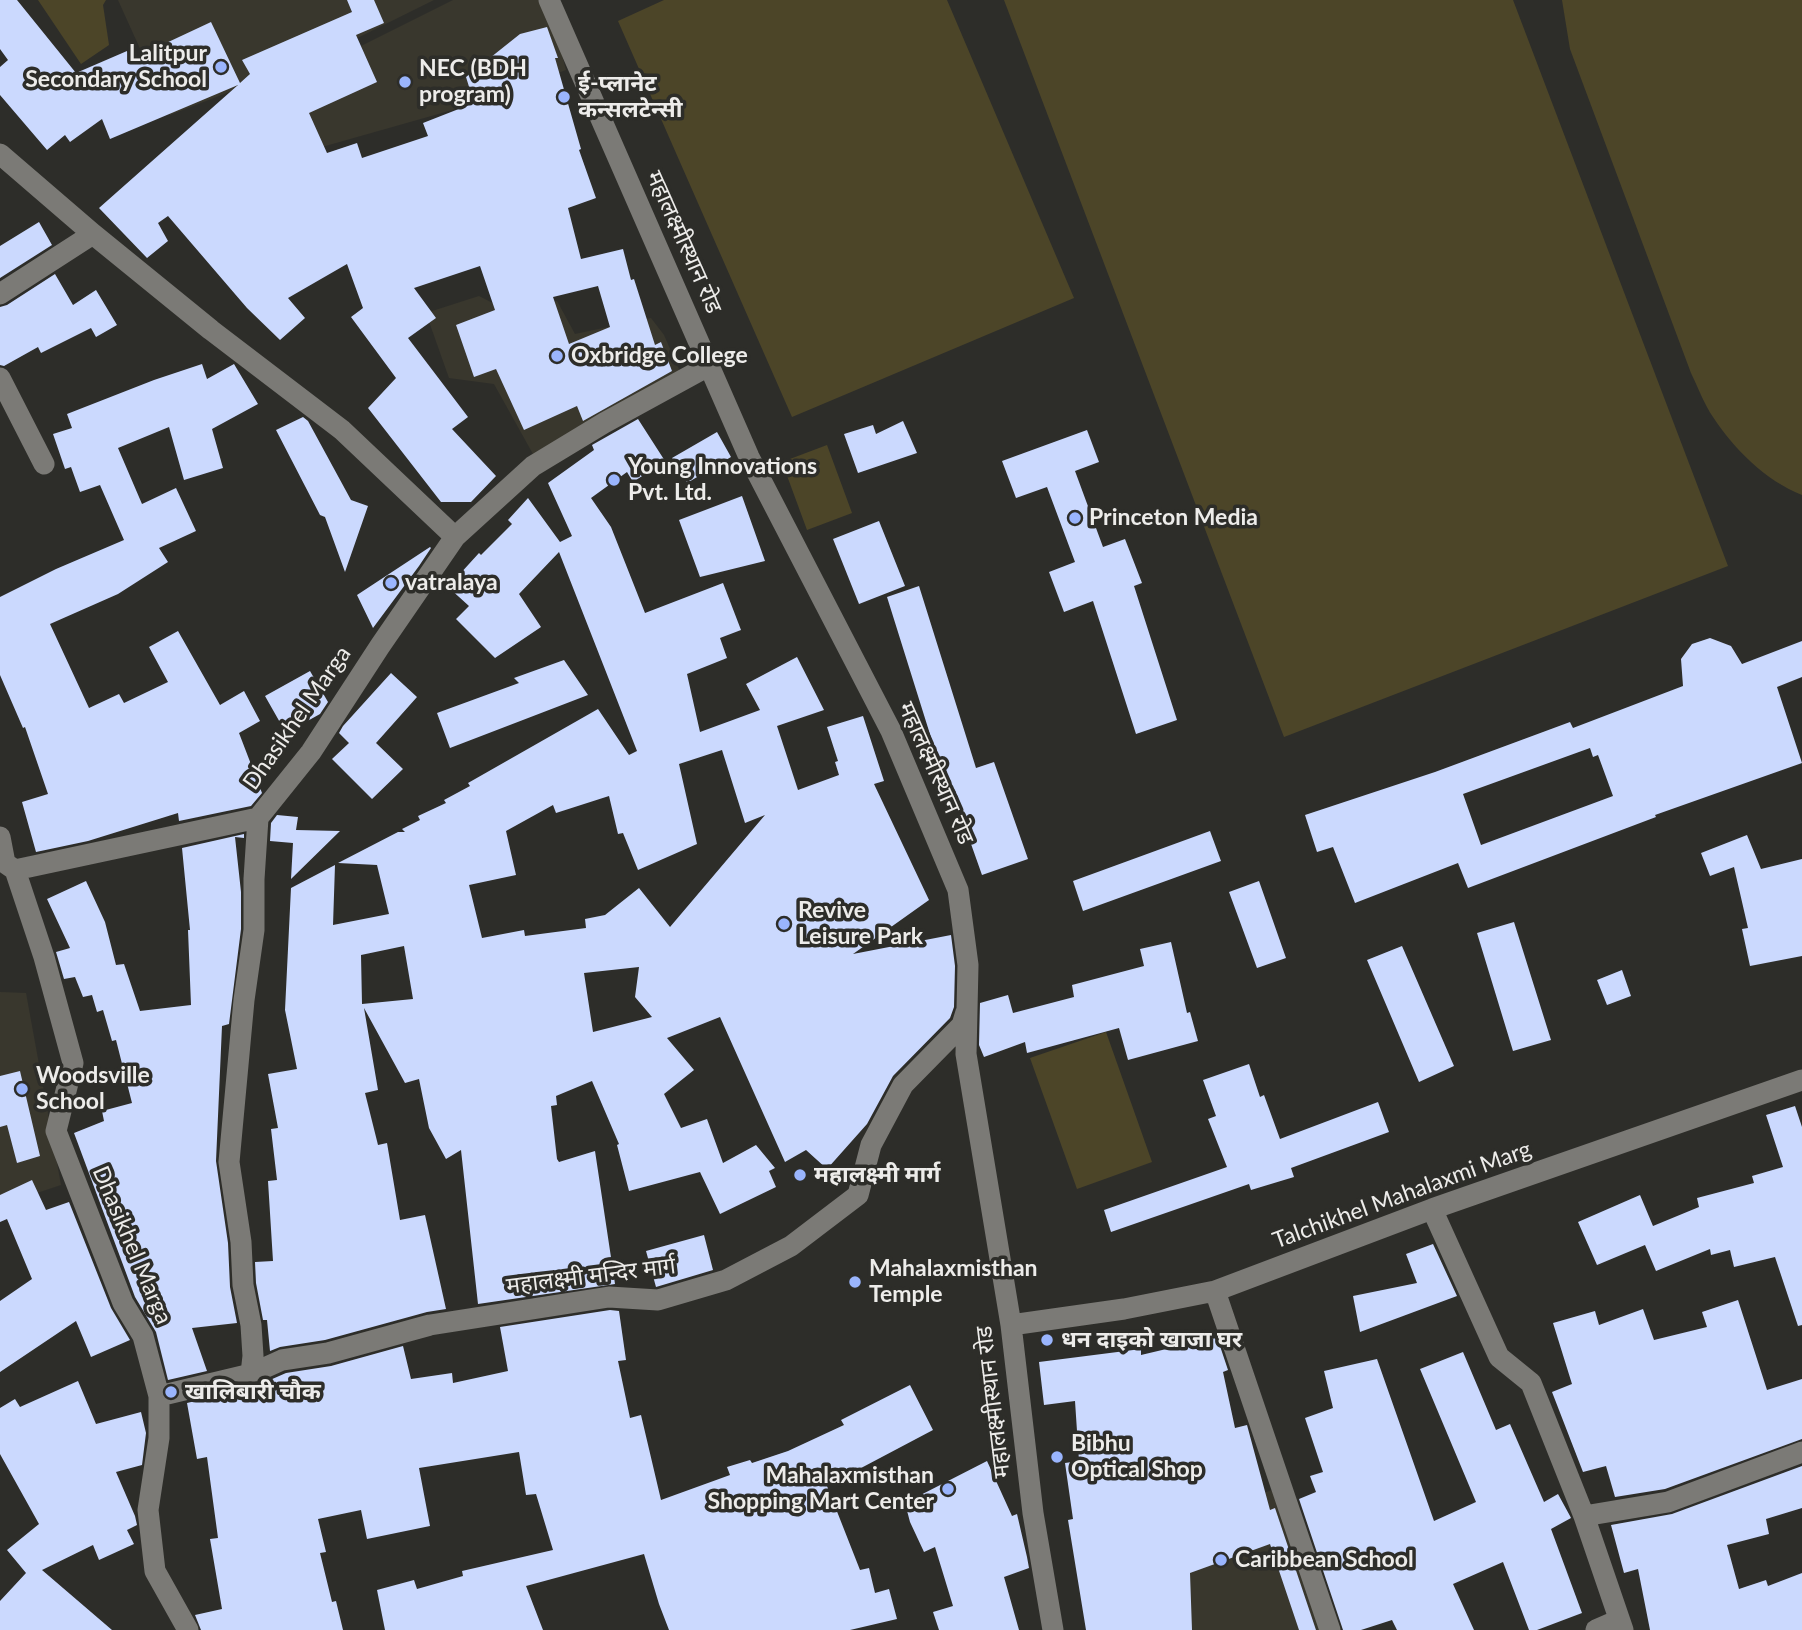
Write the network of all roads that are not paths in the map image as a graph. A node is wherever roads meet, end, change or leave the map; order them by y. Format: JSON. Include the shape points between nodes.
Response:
{"nodes":[{"id":1,"x":549,"y":0,"type":"edge"},
{"id":2,"x":0,"y":153,"type":"edge"},
{"id":3,"x":93,"y":233,"type":"junction"},
{"id":4,"x":0,"y":294,"type":"edge"},
{"id":5,"x":710,"y":365,"type":"junction"},
{"id":6,"x":0,"y":378,"type":"edge"},
{"id":7,"x":44,"y":464,"type":"dead end"},
{"id":8,"x":455,"y":537,"type":"junction"},
{"id":9,"x":258,"y":818,"type":"junction"},
{"id":10,"x":0,"y":838,"type":"edge"},
{"id":11,"x":7,"y":866,"type":"edge"},
{"id":12,"x":968,"y":1001,"type":"junction"},
{"id":13,"x":1802,"y":1080,"type":"edge"},
{"id":14,"x":1432,"y":1209,"type":"junction"},
{"id":15,"x":1214,"y":1292,"type":"junction"},
{"id":16,"x":1011,"y":1325,"type":"junction"},
{"id":17,"x":251,"y":1374,"type":"junction"},
{"id":18,"x":159,"y":1396,"type":"junction"},
{"id":19,"x":1802,"y":1452,"type":"edge"},
{"id":20,"x":1584,"y":1516,"type":"junction"},
{"id":21,"x":1621,"y":1625,"type":"edge"},
{"id":22,"x":188,"y":1630,"type":"edge"},
{"id":23,"x":1053,"y":1630,"type":"edge"},
{"id":24,"x":1330,"y":1630,"type":"edge"},
{"id":25,"x":1596,"y":1630,"type":"edge"}],
"edges":[{"from":1,"to":5,"type":"street","name":"महालक्ष्मीस्थान रोड"},
{"from":2,"to":3,"type":"street"},
{"from":3,"to":4,"type":"street"},
{"from":3,"to":8,"type":"street","via":[[342,430]]},
{"from":5,"to":8,"type":"street","name":"Dhasikhel Marga","via":[[533,466]]},
{"from":5,"to":12,"type":"street","name":"महालक्ष्मीस्थान रोड","via":[[749,457],[891,732],[958,890]]},
{"from":6,"to":7,"type":"street"},
{"from":8,"to":9,"type":"street","name":"Dhasikhel Marga","via":[[311,751]]},
{"from":9,"to":11,"type":"street"},
{"from":9,"to":17,"type":"street","name":"Dhasikhel Marga","via":[[254,930],[229,1161],[251,1325]]},
{"from":10,"to":11,"type":"street","name":"Dhasikhel Marga"},
{"from":11,"to":18,"type":"street","name":"Dhasikhel Marga","via":[[44,957],[73,1063],[56,1131],[123,1303],[143,1336]]},
{"from":12,"to":16,"type":"street","name":"महालक्ष्मीस्थान रोड","via":[[966,1054]]},
{"from":12,"to":17,"type":"street","name":"महालक्ष्मी मन्दिर मार्ग","via":[[962,1025],[903,1086],[871,1145],[858,1195],[791,1247],[726,1280],[658,1300],[609,1297],[430,1325],[328,1353],[282,1360]]},
{"from":13,"to":14,"type":"street","name":"Talchikhel Mahalaxmi Marg"},
{"from":14,"to":15,"type":"street","name":"Talchikhel Mahalaxmi Marg"},
{"from":14,"to":20,"type":"street","via":[[1499,1357],[1531,1383]]},
{"from":15,"to":16,"type":"street","name":"Talchikhel Mahalaxmi Marg"},
{"from":15,"to":24,"type":"street"},
{"from":16,"to":23,"type":"street","name":"महालक्ष्मीस्थान रोड","via":[[1032,1513]]},
{"from":17,"to":18,"type":"street"},
{"from":18,"to":22,"type":"street","name":"Dhasikhel Marga","via":[[159,1438],[148,1510],[155,1571]]},
{"from":19,"to":20,"type":"street","via":[[1668,1502]]},
{"from":20,"to":21,"type":"street"},
{"from":21,"to":25,"type":"street"}]}
